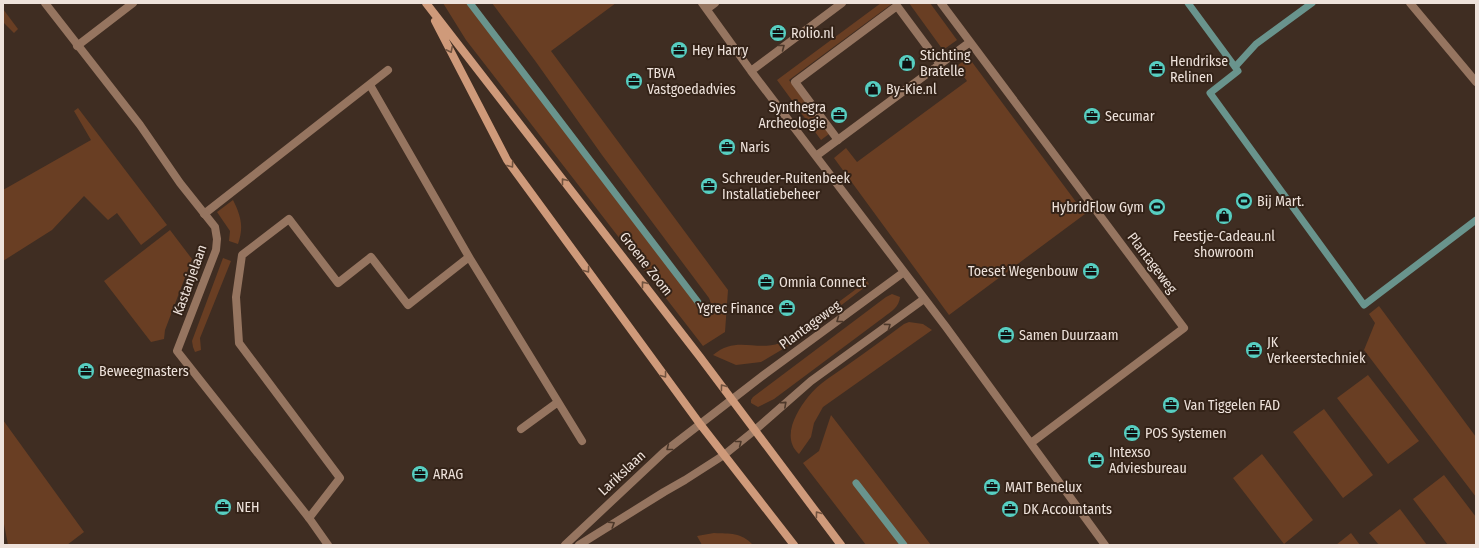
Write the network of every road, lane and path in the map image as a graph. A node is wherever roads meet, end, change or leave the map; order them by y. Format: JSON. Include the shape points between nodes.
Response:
{"nodes":[{"id":1,"x":45,"y":3,"type":"edge"},
{"id":2,"x":134,"y":3,"type":"edge"},
{"id":3,"x":715,"y":3,"type":"edge"},
{"id":4,"x":842,"y":3,"type":"edge"},
{"id":5,"x":941,"y":3,"type":"edge"},
{"id":6,"x":1410,"y":3,"type":"edge"},
{"id":7,"x":705,"y":6,"type":"edge"},
{"id":8,"x":970,"y":42,"type":"junction"},
{"id":9,"x":77,"y":46,"type":"junction"},
{"id":10,"x":940,"y":64,"type":"junction"},
{"id":11,"x":388,"y":70,"type":"dead end"},
{"id":12,"x":751,"y":71,"type":"junction"},
{"id":13,"x":1476,"y":82,"type":"edge"},
{"id":14,"x":370,"y":85,"type":"junction"},
{"id":15,"x":838,"y":140,"type":"junction"},
{"id":16,"x":816,"y":156,"type":"junction"},
{"id":17,"x":204,"y":214,"type":"junction"},
{"id":18,"x":469,"y":257,"type":"junction"},
{"id":19,"x":904,"y":272,"type":"junction"},
{"id":20,"x":924,"y":299,"type":"junction"},
{"id":21,"x":732,"y":399,"type":"junction"},
{"id":22,"x":558,"y":402,"type":"junction"},
{"id":23,"x":700,"y":424,"type":"junction"},
{"id":24,"x":520,"y":429,"type":"dead end"},
{"id":25,"x":755,"y":430,"type":"junction"},
{"id":26,"x":582,"y":441,"type":"dead end"},
{"id":27,"x":1031,"y":443,"type":"junction"},
{"id":28,"x":724,"y":455,"type":"junction"},
{"id":29,"x":309,"y":518,"type":"junction"},
{"id":30,"x":328,"y":545,"type":"edge"},
{"id":31,"x":565,"y":545,"type":"edge"},
{"id":32,"x":579,"y":545,"type":"edge"},
{"id":33,"x":794,"y":545,"type":"edge"},
{"id":34,"x":841,"y":545,"type":"edge"},
{"id":35,"x":1105,"y":545,"type":"edge"}],
"edges":[{"from":1,"to":9,"type":"street","name":"Kastanjelaan"},
{"from":2,"to":9,"type":"street"},
{"from":3,"to":7,"type":"street"},
{"from":12,"to":4,"type":"street","one_way":true},
{"from":5,"to":8,"type":"street","name":"Plantageweg"},
{"from":6,"to":13,"type":"street"},
{"from":7,"to":12,"type":"street"},
{"from":8,"to":10,"type":"street"},
{"from":8,"to":27,"type":"street","name":"Plantageweg","via":[[1184,328]]},
{"from":9,"to":17,"type":"street","name":"Kastanjelaan","via":[[140,125]]},
{"from":10,"to":15,"type":"street"},
{"from":10,"to":15,"type":"street","via":[[897,6],[890,11],[795,82]]},
{"from":11,"to":14,"type":"street"},
{"from":12,"to":16,"type":"street"},
{"from":14,"to":17,"type":"street"},
{"from":14,"to":18,"type":"street"},
{"from":15,"to":16,"type":"street"},
{"from":16,"to":19,"type":"street"},
{"from":17,"to":29,"type":"street","name":"Kastanjelaan","via":[[215,227],[216,250],[177,351]]},
{"from":18,"to":22,"type":"street"},
{"from":18,"to":29,"type":"street","via":[[408,305],[371,257],[338,283],[289,219],[242,255],[236,297],[239,343],[340,478]]},
{"from":19,"to":20,"type":"street"},
{"from":19,"to":21,"type":"street","name":"Plantageweg","one_way":true},
{"from":25,"to":20,"type":"street","one_way":true,"via":[[811,381]]},
{"from":20,"to":27,"type":"street"},
{"from":21,"to":23,"type":"street","name":"Plantageweg"},
{"from":21,"to":23,"type":"main road","name":"Groene Zoom","one_way":true,"via":[[426,3],[507,160]]},
{"from":21,"to":25,"type":"main road","name":"Groene Zoom"},
{"from":22,"to":24,"type":"street"},
{"from":22,"to":26,"type":"street"},
{"from":23,"to":28,"type":"main road","name":"Groene Zoom"},
{"from":23,"to":31,"type":"street","name":"Larikslaan","one_way":true,"via":[[664,452]]},
{"from":28,"to":25,"type":"street","one_way":true},
{"from":34,"to":25,"type":"main road","name":"Groene Zoom","one_way":true},
{"from":27,"to":35,"type":"street"},
{"from":32,"to":28,"type":"street","one_way":true},
{"from":28,"to":33,"type":"main road","name":"Groene Zoom"},
{"from":29,"to":30,"type":"street","name":"Kastanjelaan"}]}
